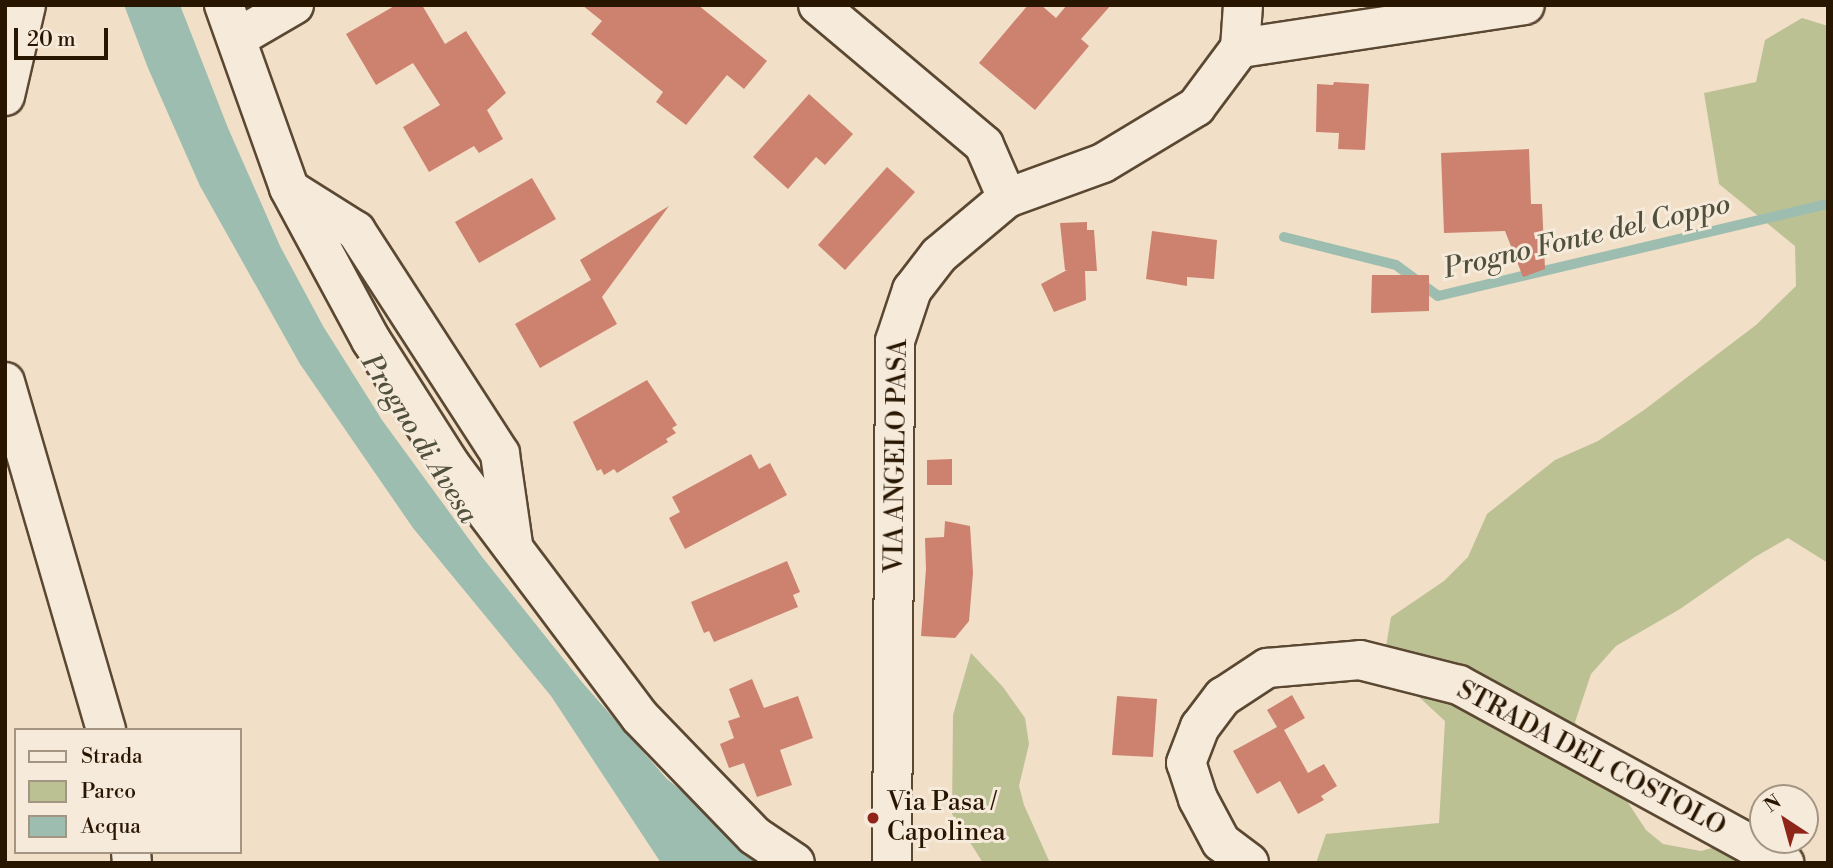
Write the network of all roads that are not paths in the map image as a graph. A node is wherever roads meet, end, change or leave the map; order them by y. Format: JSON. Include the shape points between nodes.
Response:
{"nodes":[{"id":1,"x":26,"y":5,"type":"edge"},
{"id":2,"x":294,"y":5,"type":"edge"},
{"id":3,"x":818,"y":5,"type":"edge"},
{"id":4,"x":1243,"y":5,"type":"edge"},
{"id":5,"x":1524,"y":5,"type":"edge"},
{"id":6,"x":231,"y":22,"type":"edge"},
{"id":7,"x":1240,"y":48,"type":"junction"},
{"id":8,"x":5,"y":96,"type":"edge"},
{"id":9,"x":1007,"y":198,"type":"junction"},
{"id":10,"x":5,"y":382,"type":"edge"},
{"id":11,"x":105,"y":728,"type":"edge"},
{"id":12,"x":795,"y":863,"type":"edge"},
{"id":13,"x":892,"y":863,"type":"edge"},
{"id":14,"x":1249,"y":863,"type":"edge"},
{"id":15,"x":1784,"y":863,"type":"edge"}],
"edges":[{"from":1,"to":8,"type":"street"},
{"from":2,"to":6,"type":"street"},
{"from":3,"to":9,"type":"street","via":[[984,145]]},
{"from":4,"to":7,"type":"street"},
{"from":5,"to":7,"type":"street"},
{"from":6,"to":12,"type":"street","via":[[289,188],[371,341],[450,464],[640,716],[755,836]]},
{"from":7,"to":9,"type":"street","name":"VIA ANGELO PASA","via":[[1196,107],[1103,163]]},
{"from":9,"to":13,"type":"street","name":"VIA ANGELO PASA","via":[[939,255],[912,290],[895,341]]},
{"from":10,"to":11,"type":"street"},
{"from":14,"to":15,"type":"street","name":"STRADA DEL COSTOLO","via":[[1221,842],[1198,799],[1186,763],[1200,727],[1223,697],[1267,668],[1360,660],[1459,685]]}]}
